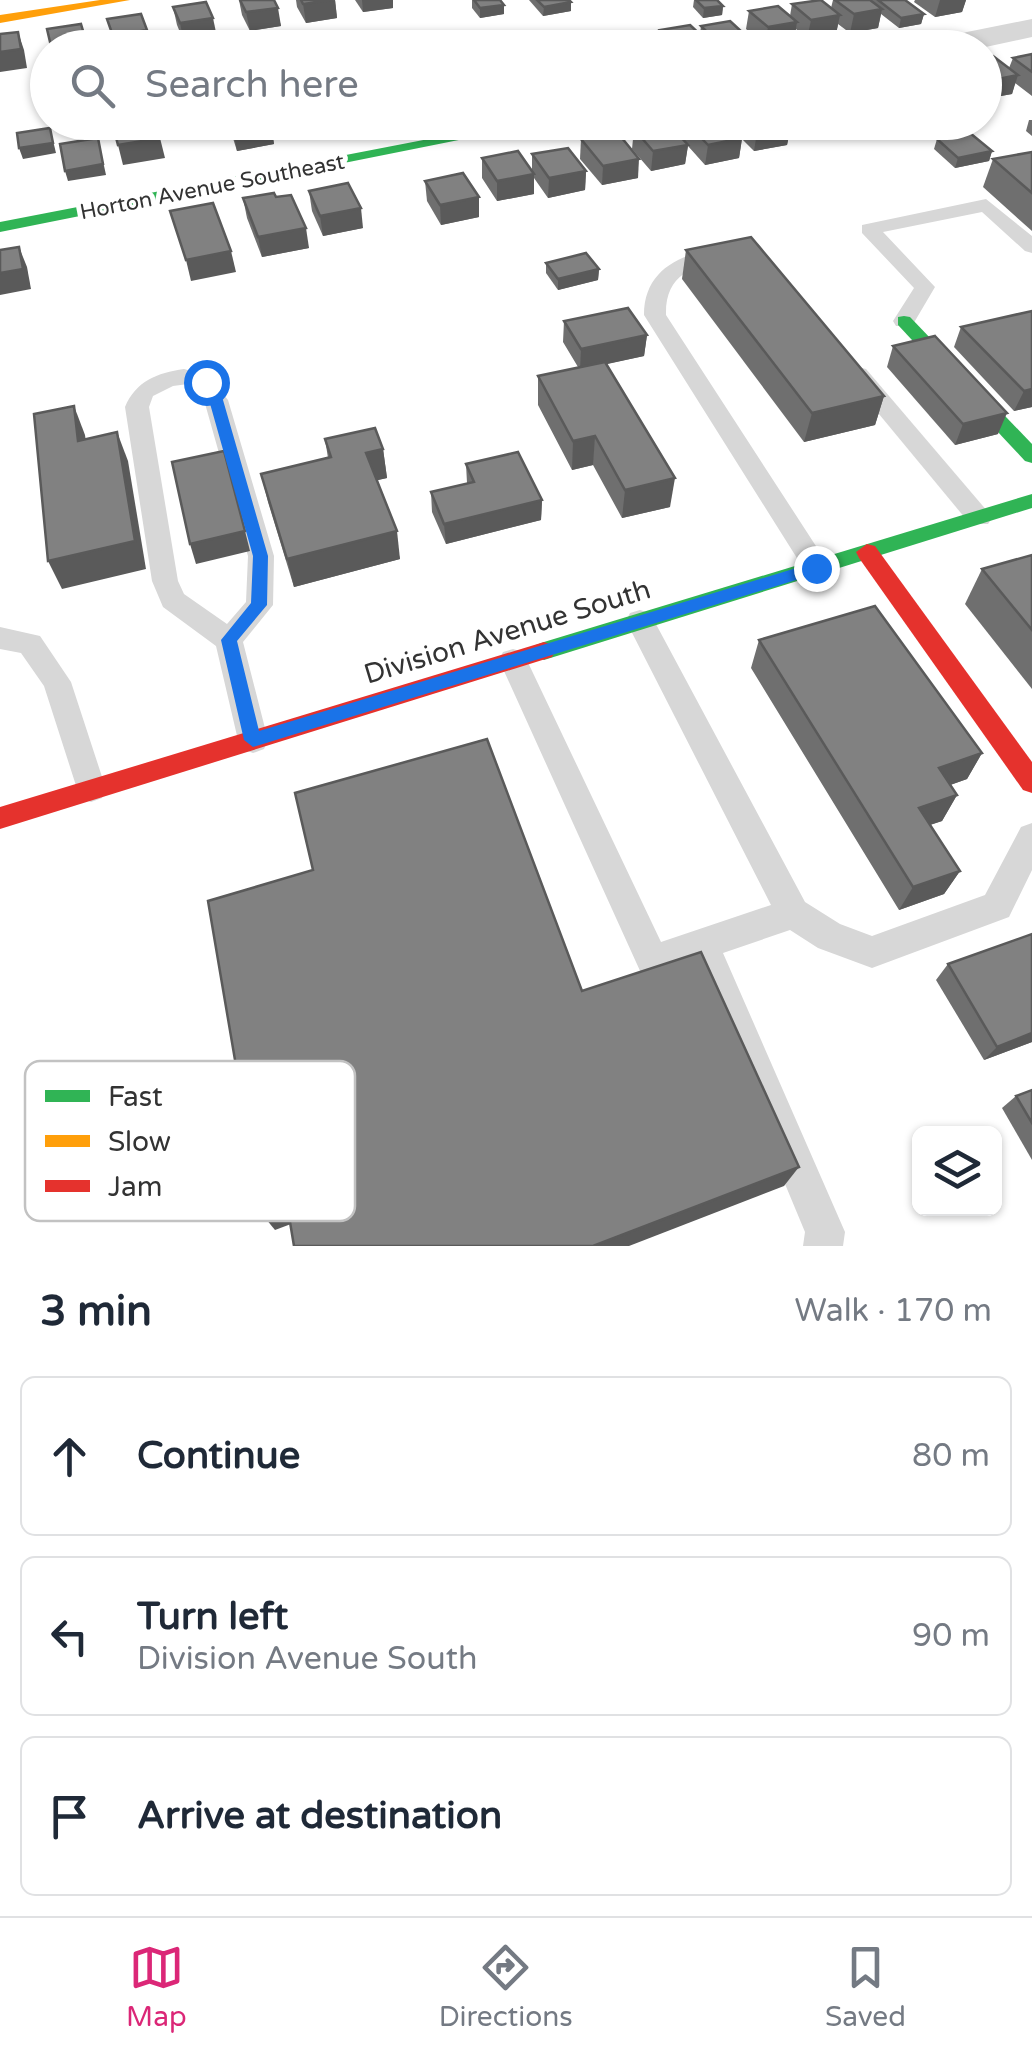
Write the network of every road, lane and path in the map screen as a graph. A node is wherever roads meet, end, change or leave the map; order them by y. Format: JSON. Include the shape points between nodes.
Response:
{"nodes":[{"id":1,"x":124,"y":0,"type":"edge"},
{"id":2,"x":0,"y":19,"type":"edge"},
{"id":3,"x":1032,"y":28,"type":"edge"},
{"id":4,"x":1002,"y":34,"type":"edge"},
{"id":5,"x":449,"y":140,"type":"edge"},
{"id":6,"x":0,"y":227,"type":"edge"},
{"id":7,"x":1032,"y":246,"type":"edge"},
{"id":8,"x":744,"y":255,"type":"edge"},
{"id":9,"x":904,"y":321,"type":"joint"},
{"id":10,"x":839,"y":350,"type":"edge"},
{"id":11,"x":1032,"y":456,"type":"edge"},
{"id":12,"x":1032,"y":501,"type":"edge"},
{"id":13,"x":979,"y":518,"type":"junction"},
{"id":14,"x":868,"y":552,"type":"junction"},
{"id":15,"x":816,"y":568,"type":"junction"},
{"id":16,"x":640,"y":622,"type":"junction"},
{"id":17,"x":0,"y":638,"type":"edge"},
{"id":18,"x":229,"y":640,"type":"junction"},
{"id":19,"x":513,"y":660,"type":"junction"},
{"id":20,"x":253,"y":740,"type":"junction"},
{"id":21,"x":1032,"y":782,"type":"edge"},
{"id":22,"x":92,"y":789,"type":"junction"},
{"id":23,"x":0,"y":818,"type":"edge"},
{"id":24,"x":1032,"y":837,"type":"edge"},
{"id":25,"x":793,"y":913,"type":"junction"},
{"id":26,"x":702,"y":944,"type":"junction"},
{"id":27,"x":823,"y":1246,"type":"edge"}],
"edges":[{"from":1,"to":2,"type":"street"},
{"from":3,"to":4,"type":"street"},
{"from":5,"to":6,"type":"street","name":"Horton Avenue Southeast"},
{"from":7,"to":9,"type":"lane","via":[[986,205],[869,230],[925,287]]},
{"from":8,"to":15,"type":"lane","via":[[685,262],[652,296],[655,315]]},
{"from":9,"to":11,"type":"street"},
{"from":10,"to":13,"type":"lane"},
{"from":12,"to":13,"type":"street","name":"Division Avenue South"},
{"from":13,"to":14,"type":"street","name":"Division Avenue South"},
{"from":14,"to":15,"type":"street","name":"Division Avenue South"},
{"from":14,"to":21,"type":"street"},
{"from":15,"to":16,"type":"street","name":"Division Avenue South"},
{"from":16,"to":19,"type":"street","name":"Division Avenue South"},
{"from":16,"to":25,"type":"lane"},
{"from":17,"to":22,"type":"lane","via":[[30,644],[57,682]]},
{"from":18,"to":18,"type":"lane","via":[[173,600],[166,581],[138,407],[143,392],[179,378],[198,376],[216,400],[261,556],[259,605]]},
{"from":18,"to":20,"type":"lane"},
{"from":19,"to":20,"type":"street","name":"Division Avenue South"},
{"from":19,"to":26,"type":"lane","via":[[653,960]]},
{"from":20,"to":22,"type":"street","name":"Division Avenue South"},
{"from":22,"to":23,"type":"street","name":"Division Avenue South"},
{"from":24,"to":25,"type":"lane","via":[[997,906],[872,952],[830,937]]},
{"from":25,"to":26,"type":"lane"},
{"from":26,"to":27,"type":"lane","via":[[825,1232]]}]}
